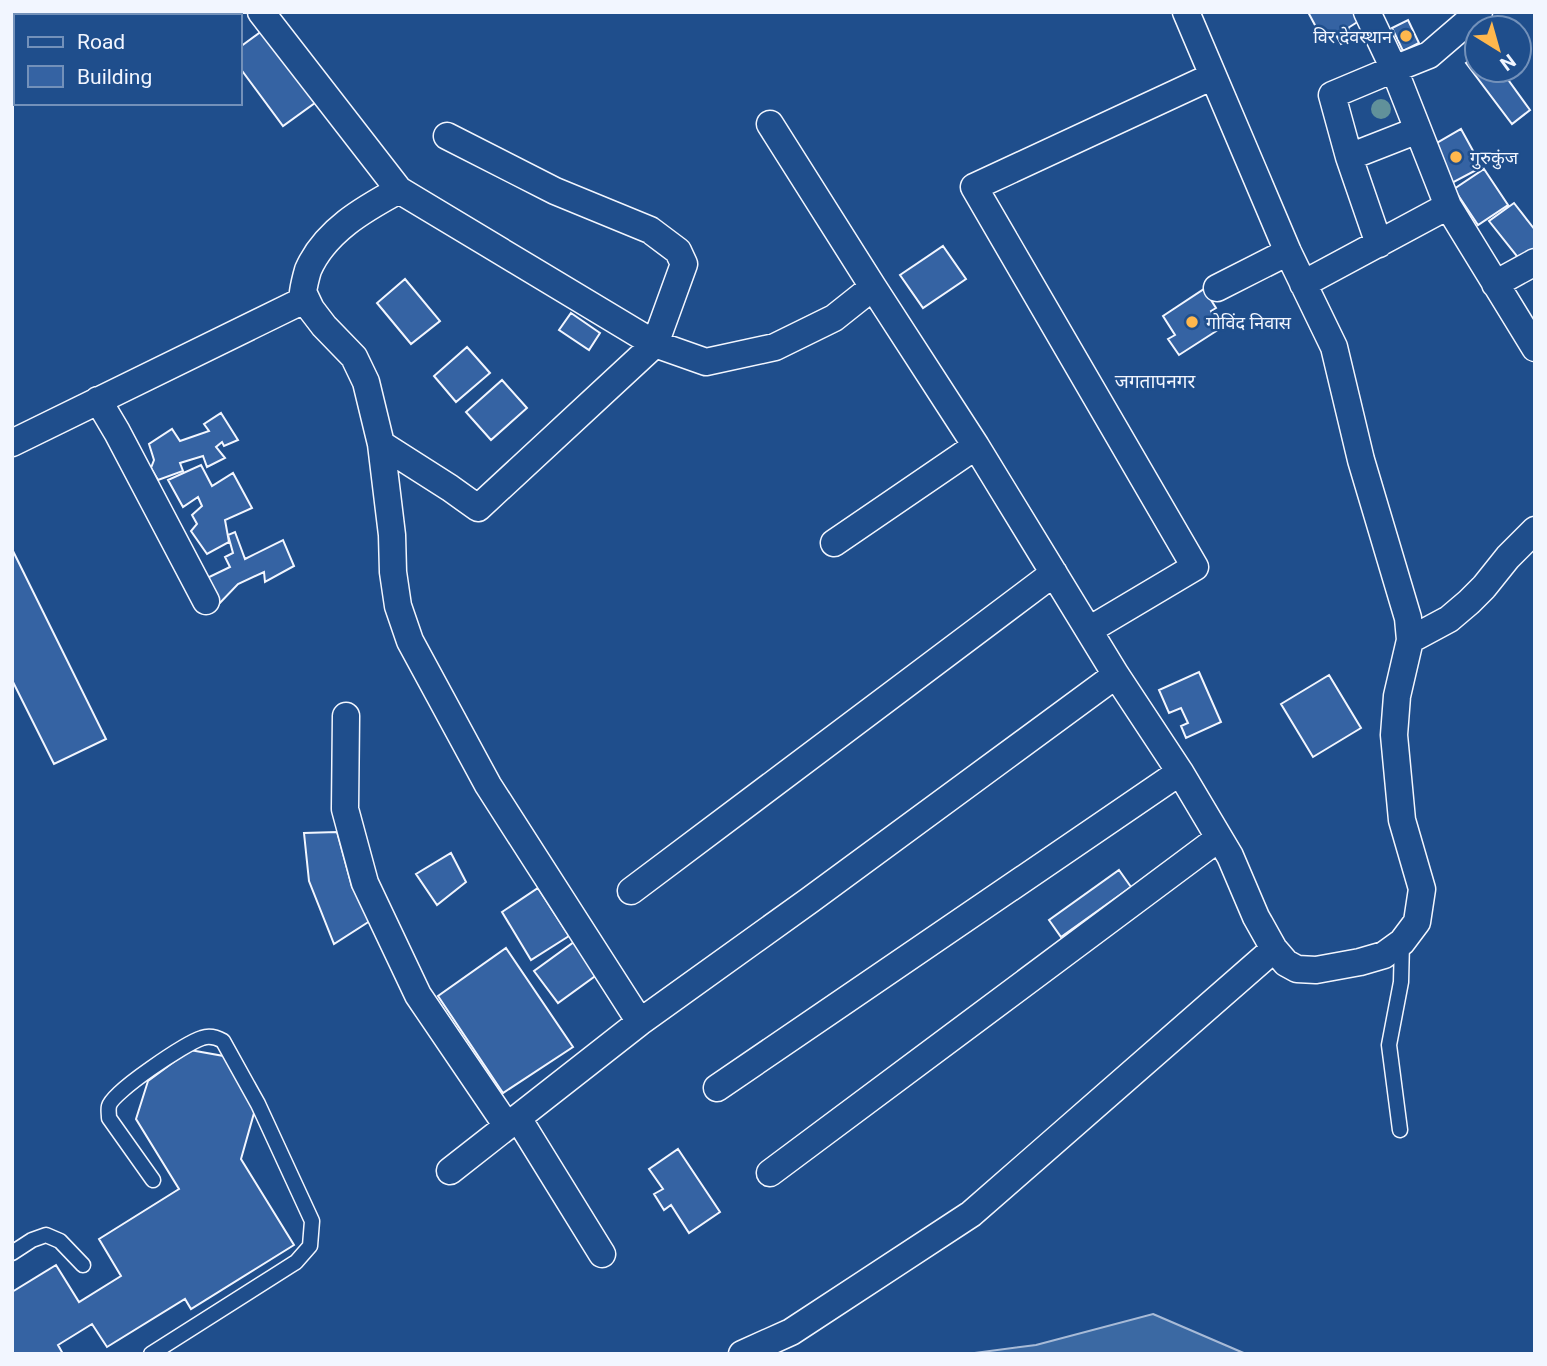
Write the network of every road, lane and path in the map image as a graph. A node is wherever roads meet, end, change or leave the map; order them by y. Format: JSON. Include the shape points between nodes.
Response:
{"nodes":[{"id":1,"x":31,"y":12,"type":"edge"},
{"id":2,"x":261,"y":12,"type":"edge"},
{"id":3,"x":1186,"y":12,"type":"edge"},
{"id":4,"x":1367,"y":12,"type":"edge"},
{"id":5,"x":1479,"y":12,"type":"edge"},
{"id":6,"x":12,"y":14,"type":"edge"},
{"id":7,"x":1394,"y":69,"type":"junction"},
{"id":8,"x":1213,"y":76,"type":"junction"},
{"id":9,"x":770,"y":124,"type":"dead end"},
{"id":10,"x":1418,"y":130,"type":"junction"},
{"id":11,"x":447,"y":136,"type":"dead end"},
{"id":12,"x":1349,"y":157,"type":"junction"},
{"id":13,"x":399,"y":190,"type":"junction"},
{"id":14,"x":1448,"y":206,"type":"junction"},
{"id":15,"x":1379,"y":244,"type":"junction"},
{"id":16,"x":1288,"y":252,"type":"junction"},
{"id":17,"x":1535,"y":262,"type":"edge"},
{"id":18,"x":1303,"y":284,"type":"junction"},
{"id":19,"x":1495,"y":284,"type":"junction"},
{"id":20,"x":873,"y":288,"type":"junction"},
{"id":21,"x":1217,"y":288,"type":"dead end"},
{"id":22,"x":306,"y":299,"type":"junction"},
{"id":23,"x":655,"y":344,"type":"junction"},
{"id":24,"x":1535,"y":348,"type":"edge"},
{"id":25,"x":98,"y":401,"type":"junction"},
{"id":26,"x":12,"y":443,"type":"edge"},
{"id":27,"x":381,"y":444,"type":"junction"},
{"id":28,"x":976,"y":446,"type":"junction"},
{"id":29,"x":1535,"y":530,"type":"edge"},
{"id":30,"x":834,"y":543,"type":"dead end"},
{"id":31,"x":1054,"y":573,"type":"junction"},
{"id":32,"x":206,"y":601,"type":"dead end"},
{"id":33,"x":1089,"y":630,"type":"junction"},
{"id":34,"x":1410,"y":640,"type":"junction"},
{"id":35,"x":1116,"y":675,"type":"junction"},
{"id":36,"x":346,"y":716,"type":"dead end"},
{"id":37,"x":1180,"y":772,"type":"junction"},
{"id":38,"x":1219,"y":838,"type":"junction"},
{"id":39,"x":631,"y":891,"type":"dead end"},
{"id":40,"x":1402,"y":942,"type":"junction"},
{"id":41,"x":1274,"y":949,"type":"junction"},
{"id":42,"x":640,"y":1022,"type":"junction"},
{"id":43,"x":717,"y":1088,"type":"dead end"},
{"id":44,"x":512,"y":1122,"type":"junction"},
{"id":45,"x":1400,"y":1130,"type":"dead end"},
{"id":46,"x":450,"y":1171,"type":"dead end"},
{"id":47,"x":769,"y":1173,"type":"dead end"},
{"id":48,"x":153,"y":1180,"type":"dead end"},
{"id":49,"x":12,"y":1253,"type":"edge"},
{"id":50,"x":602,"y":1254,"type":"dead end"},
{"id":51,"x":83,"y":1265,"type":"dead end"},
{"id":52,"x":151,"y":1354,"type":"edge"},
{"id":53,"x":742,"y":1354,"type":"edge"}],
"edges":[{"from":1,"to":6,"type":"path"},
{"from":2,"to":13,"type":"street"},
{"from":3,"to":8,"type":"street"},
{"from":4,"to":7,"type":"street"},
{"from":5,"to":7,"type":"street","via":[[1429,55]]},
{"from":7,"to":10,"type":"street"},
{"from":7,"to":12,"type":"street","via":[[1332,95]]},
{"from":8,"to":16,"type":"street"},
{"from":8,"to":33,"type":"street","via":[[974,187],[1195,567]]},
{"from":9,"to":20,"type":"street"},
{"from":10,"to":12,"type":"street"},
{"from":10,"to":14,"type":"street"},
{"from":11,"to":23,"type":"street","via":[[555,191],[650,230],[678,251],[684,264]]},
{"from":12,"to":15,"type":"street"},
{"from":13,"to":22,"type":"street","via":[[357,214],[327,241],[309,269],[303,292]]},
{"from":13,"to":23,"type":"street"},
{"from":14,"to":15,"type":"street"},
{"from":14,"to":19,"type":"street"},
{"from":15,"to":18,"type":"street"},
{"from":16,"to":18,"type":"street"},
{"from":16,"to":21,"type":"street"},
{"from":17,"to":19,"type":"street"},
{"from":18,"to":34,"type":"street","via":[[1334,347],[1361,460],[1408,618]]},
{"from":19,"to":24,"type":"street"},
{"from":20,"to":23,"type":"street","via":[[834,318],[775,347],[706,362]]},
{"from":20,"to":28,"type":"street"},
{"from":22,"to":25,"type":"street"},
{"from":22,"to":27,"type":"street","via":[[354,357],[366,382]]},
{"from":23,"to":27,"type":"street","via":[[478,508]]},
{"from":25,"to":26,"type":"street"},
{"from":25,"to":32,"type":"street"},
{"from":27,"to":42,"type":"street","via":[[393,572],[410,642],[488,785]]},
{"from":28,"to":30,"type":"street"},
{"from":28,"to":31,"type":"street"},
{"from":29,"to":34,"type":"street","via":[[1469,603]]},
{"from":31,"to":33,"type":"street"},
{"from":31,"to":39,"type":"street"},
{"from":33,"to":35,"type":"street"},
{"from":34,"to":40,"type":"street","via":[[1397,696],[1394,735],[1402,820],[1422,889],[1417,922]]},
{"from":35,"to":37,"type":"street"},
{"from":35,"to":42,"type":"street"},
{"from":36,"to":44,"type":"street","via":[[345,809],[365,883],[418,995]]},
{"from":37,"to":38,"type":"street"},
{"from":37,"to":43,"type":"street"},
{"from":38,"to":41,"type":"street"},
{"from":38,"to":47,"type":"street"},
{"from":40,"to":41,"type":"street","via":[[1384,955],[1316,970],[1297,969]]},
{"from":40,"to":45,"type":"lane","via":[[1401,982],[1389,1045]]},
{"from":41,"to":53,"type":"street","via":[[971,1214],[791,1332]]},
{"from":42,"to":44,"type":"street"},
{"from":44,"to":46,"type":"street"},
{"from":44,"to":50,"type":"street"},
{"from":48,"to":52,"type":"lane","via":[[109,1118],[108,1106],[136,1079],[178,1050],[215,1036],[223,1041],[258,1104],[312,1221],[310,1246],[296,1262]]},
{"from":49,"to":51,"type":"lane","via":[[46,1235],[60,1241]]}]}
